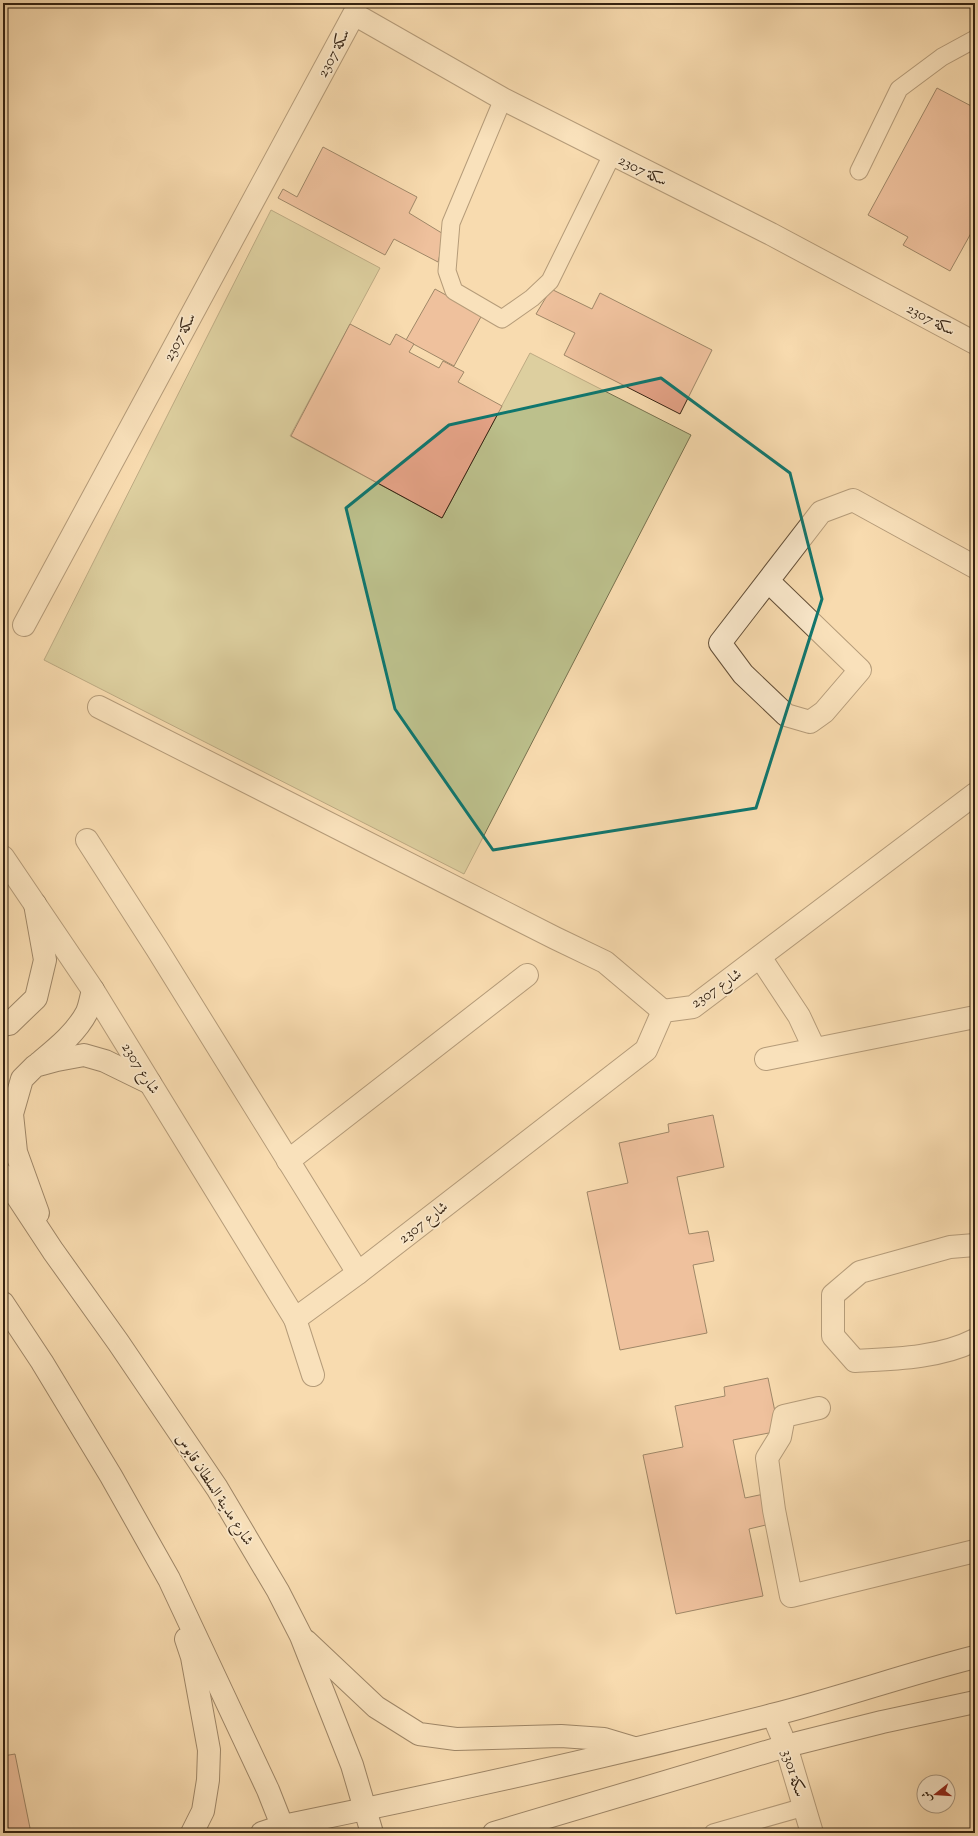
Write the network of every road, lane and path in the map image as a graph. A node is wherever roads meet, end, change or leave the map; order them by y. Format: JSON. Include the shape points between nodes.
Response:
{"nodes":[{"id":1,"x":975,"y":39,"type":"edge"},
{"id":2,"x":502,"y":99,"type":"junction"},
{"id":3,"x":612,"y":155,"type":"junction"},
{"id":4,"x":859,"y":171,"type":"dead end"},
{"id":5,"x":975,"y":343,"type":"edge"},
{"id":6,"x":975,"y":567,"type":"edge"},
{"id":7,"x":769,"y":582,"type":"junction"},
{"id":8,"x":24,"y":624,"type":"dead end"},
{"id":9,"x":99,"y":707,"type":"dead end"},
{"id":10,"x":975,"y":794,"type":"edge"},
{"id":11,"x":87,"y":840,"type":"dead end"},
{"id":12,"x":3,"y":857,"type":"edge"},
{"id":13,"x":35,"y":904,"type":"junction"},
{"id":14,"x":760,"y":957,"type":"junction"},
{"id":15,"x":527,"y":975,"type":"dead end"},
{"id":16,"x":93,"y":990,"type":"junction"},
{"id":17,"x":663,"y":1011,"type":"junction"},
{"id":18,"x":975,"y":1017,"type":"edge"},
{"id":19,"x":3,"y":1025,"type":"edge"},
{"id":20,"x":814,"y":1048,"type":"junction"},
{"id":21,"x":766,"y":1059,"type":"dead end"},
{"id":22,"x":35,"y":1066,"type":"junction"},
{"id":23,"x":150,"y":1083,"type":"junction"},
{"id":24,"x":288,"y":1161,"type":"junction"},
{"id":25,"x":3,"y":1175,"type":"edge"},
{"id":26,"x":975,"y":1245,"type":"edge"},
{"id":27,"x":53,"y":1251,"type":"junction"},
{"id":28,"x":358,"y":1273,"type":"junction"},
{"id":29,"x":3,"y":1303,"type":"edge"},
{"id":30,"x":295,"y":1319,"type":"junction"},
{"id":31,"x":975,"y":1340,"type":"edge"},
{"id":32,"x":313,"y":1375,"type":"dead end"},
{"id":33,"x":819,"y":1408,"type":"dead end"},
{"id":34,"x":975,"y":1550,"type":"edge"},
{"id":35,"x":169,"y":1578,"type":"junction"},
{"id":36,"x":301,"y":1636,"type":"junction"},
{"id":37,"x":975,"y":1657,"type":"edge"},
{"id":38,"x":975,"y":1702,"type":"edge"},
{"id":39,"x":773,"y":1715,"type":"junction"},
{"id":40,"x":786,"y":1746,"type":"junction"},
{"id":41,"x":635,"y":1748,"type":"junction"},
{"id":42,"x":804,"y":1807,"type":"junction"},
{"id":43,"x":366,"y":1810,"type":"junction"},
{"id":44,"x":525,"y":1827,"type":"edge"},
{"id":45,"x":284,"y":1830,"type":"edge"},
{"id":46,"x":192,"y":1833,"type":"edge"},
{"id":47,"x":262,"y":1833,"type":"edge"},
{"id":48,"x":372,"y":1833,"type":"edge"},
{"id":49,"x":494,"y":1833,"type":"edge"},
{"id":50,"x":713,"y":1833,"type":"edge"},
{"id":51,"x":812,"y":1833,"type":"edge"}],
"edges":[{"from":1,"to":4,"type":"lane","via":[[942,57],[899,89]]},
{"from":2,"to":3,"type":"street","name":"سكة 2307"},
{"from":2,"to":3,"type":"lane","via":[[451,223],[447,271],[454,291],[502,319],[532,298],[550,281]]},
{"from":2,"to":8,"type":"street","name":"سكة 2307","via":[[354,14]]},
{"from":3,"to":5,"type":"street","name":"سكة 2307","via":[[771,234]]},
{"from":6,"to":7,"type":"street","via":[[853,500],[821,512]]},
{"from":7,"to":7,"type":"street","via":[[860,670],[824,712],[810,722],[786,715],[743,674],[720,643]]},
{"from":9,"to":17,"type":"street","via":[[605,962]]},
{"from":10,"to":14,"type":"street","name":"2307 شارع"},
{"from":11,"to":24,"type":"street"},
{"from":12,"to":13,"type":"street","name":"2307 شارع"},
{"from":13,"to":16,"type":"street","name":"2307 شارع"},
{"from":13,"to":19,"type":"street","via":[[45,960],[36,998],[9,1024]]},
{"from":14,"to":17,"type":"street","name":"2307 شارع","via":[[693,1007]]},
{"from":14,"to":20,"type":"street","via":[[799,1016]]},
{"from":15,"to":24,"type":"street"},
{"from":16,"to":22,"type":"street","via":[[87,1011],[74,1031]]},
{"from":16,"to":23,"type":"street","name":"2307 شارع"},
{"from":17,"to":28,"type":"street","name":"2307 شارع","via":[[646,1050]]},
{"from":18,"to":20,"type":"street"},
{"from":20,"to":21,"type":"street"},
{"from":22,"to":23,"type":"street","via":[[84,1055],[105,1061]]},
{"from":22,"to":27,"type":"street","via":[[22,1079],[12,1114],[16,1152]]},
{"from":23,"to":30,"type":"street","name":"2307 شارع"},
{"from":24,"to":28,"type":"street"},
{"from":25,"to":27,"type":"street","name":"شارع مدينة السلطان قابوس"},
{"from":26,"to":31,"type":"street","via":[[950,1247],[860,1272],[833,1295],[833,1336],[855,1361],[910,1358],[965,1345]]},
{"from":27,"to":36,"type":"street","name":"شارع مدينة السلطان قابوس","via":[[217,1488],[278,1591]]},
{"from":28,"to":30,"type":"street","name":"2307 شارع"},
{"from":29,"to":35,"type":"street","via":[[111,1476]]},
{"from":30,"to":32,"type":"street"},
{"from":33,"to":34,"type":"street","via":[[784,1416],[780,1437],[767,1458],[774,1510],[791,1596]]},
{"from":35,"to":45,"type":"street","via":[[268,1790]]},
{"from":35,"to":46,"type":"street","via":[[192,1657],[209,1750],[203,1811]]},
{"from":36,"to":41,"type":"street","via":[[376,1707],[419,1734],[456,1739],[561,1736],[604,1739]]},
{"from":36,"to":43,"type":"street","name":"شارع مدينة السلطان قابوس","via":[[352,1765]]},
{"from":37,"to":39,"type":"street"},
{"from":38,"to":40,"type":"street"},
{"from":39,"to":40,"type":"street","name":"سكة 3301"},
{"from":39,"to":41,"type":"street"},
{"from":40,"to":42,"type":"street","name":"سكة 3301"},
{"from":40,"to":44,"type":"street"},
{"from":41,"to":43,"type":"street"},
{"from":42,"to":50,"type":"lane"},
{"from":42,"to":51,"type":"street","name":"سكة 3301"},
{"from":43,"to":45,"type":"street"},
{"from":43,"to":48,"type":"street","name":"شارع مدينة السلطان قابوس"},
{"from":44,"to":49,"type":"street"},
{"from":45,"to":47,"type":"street"}]}
